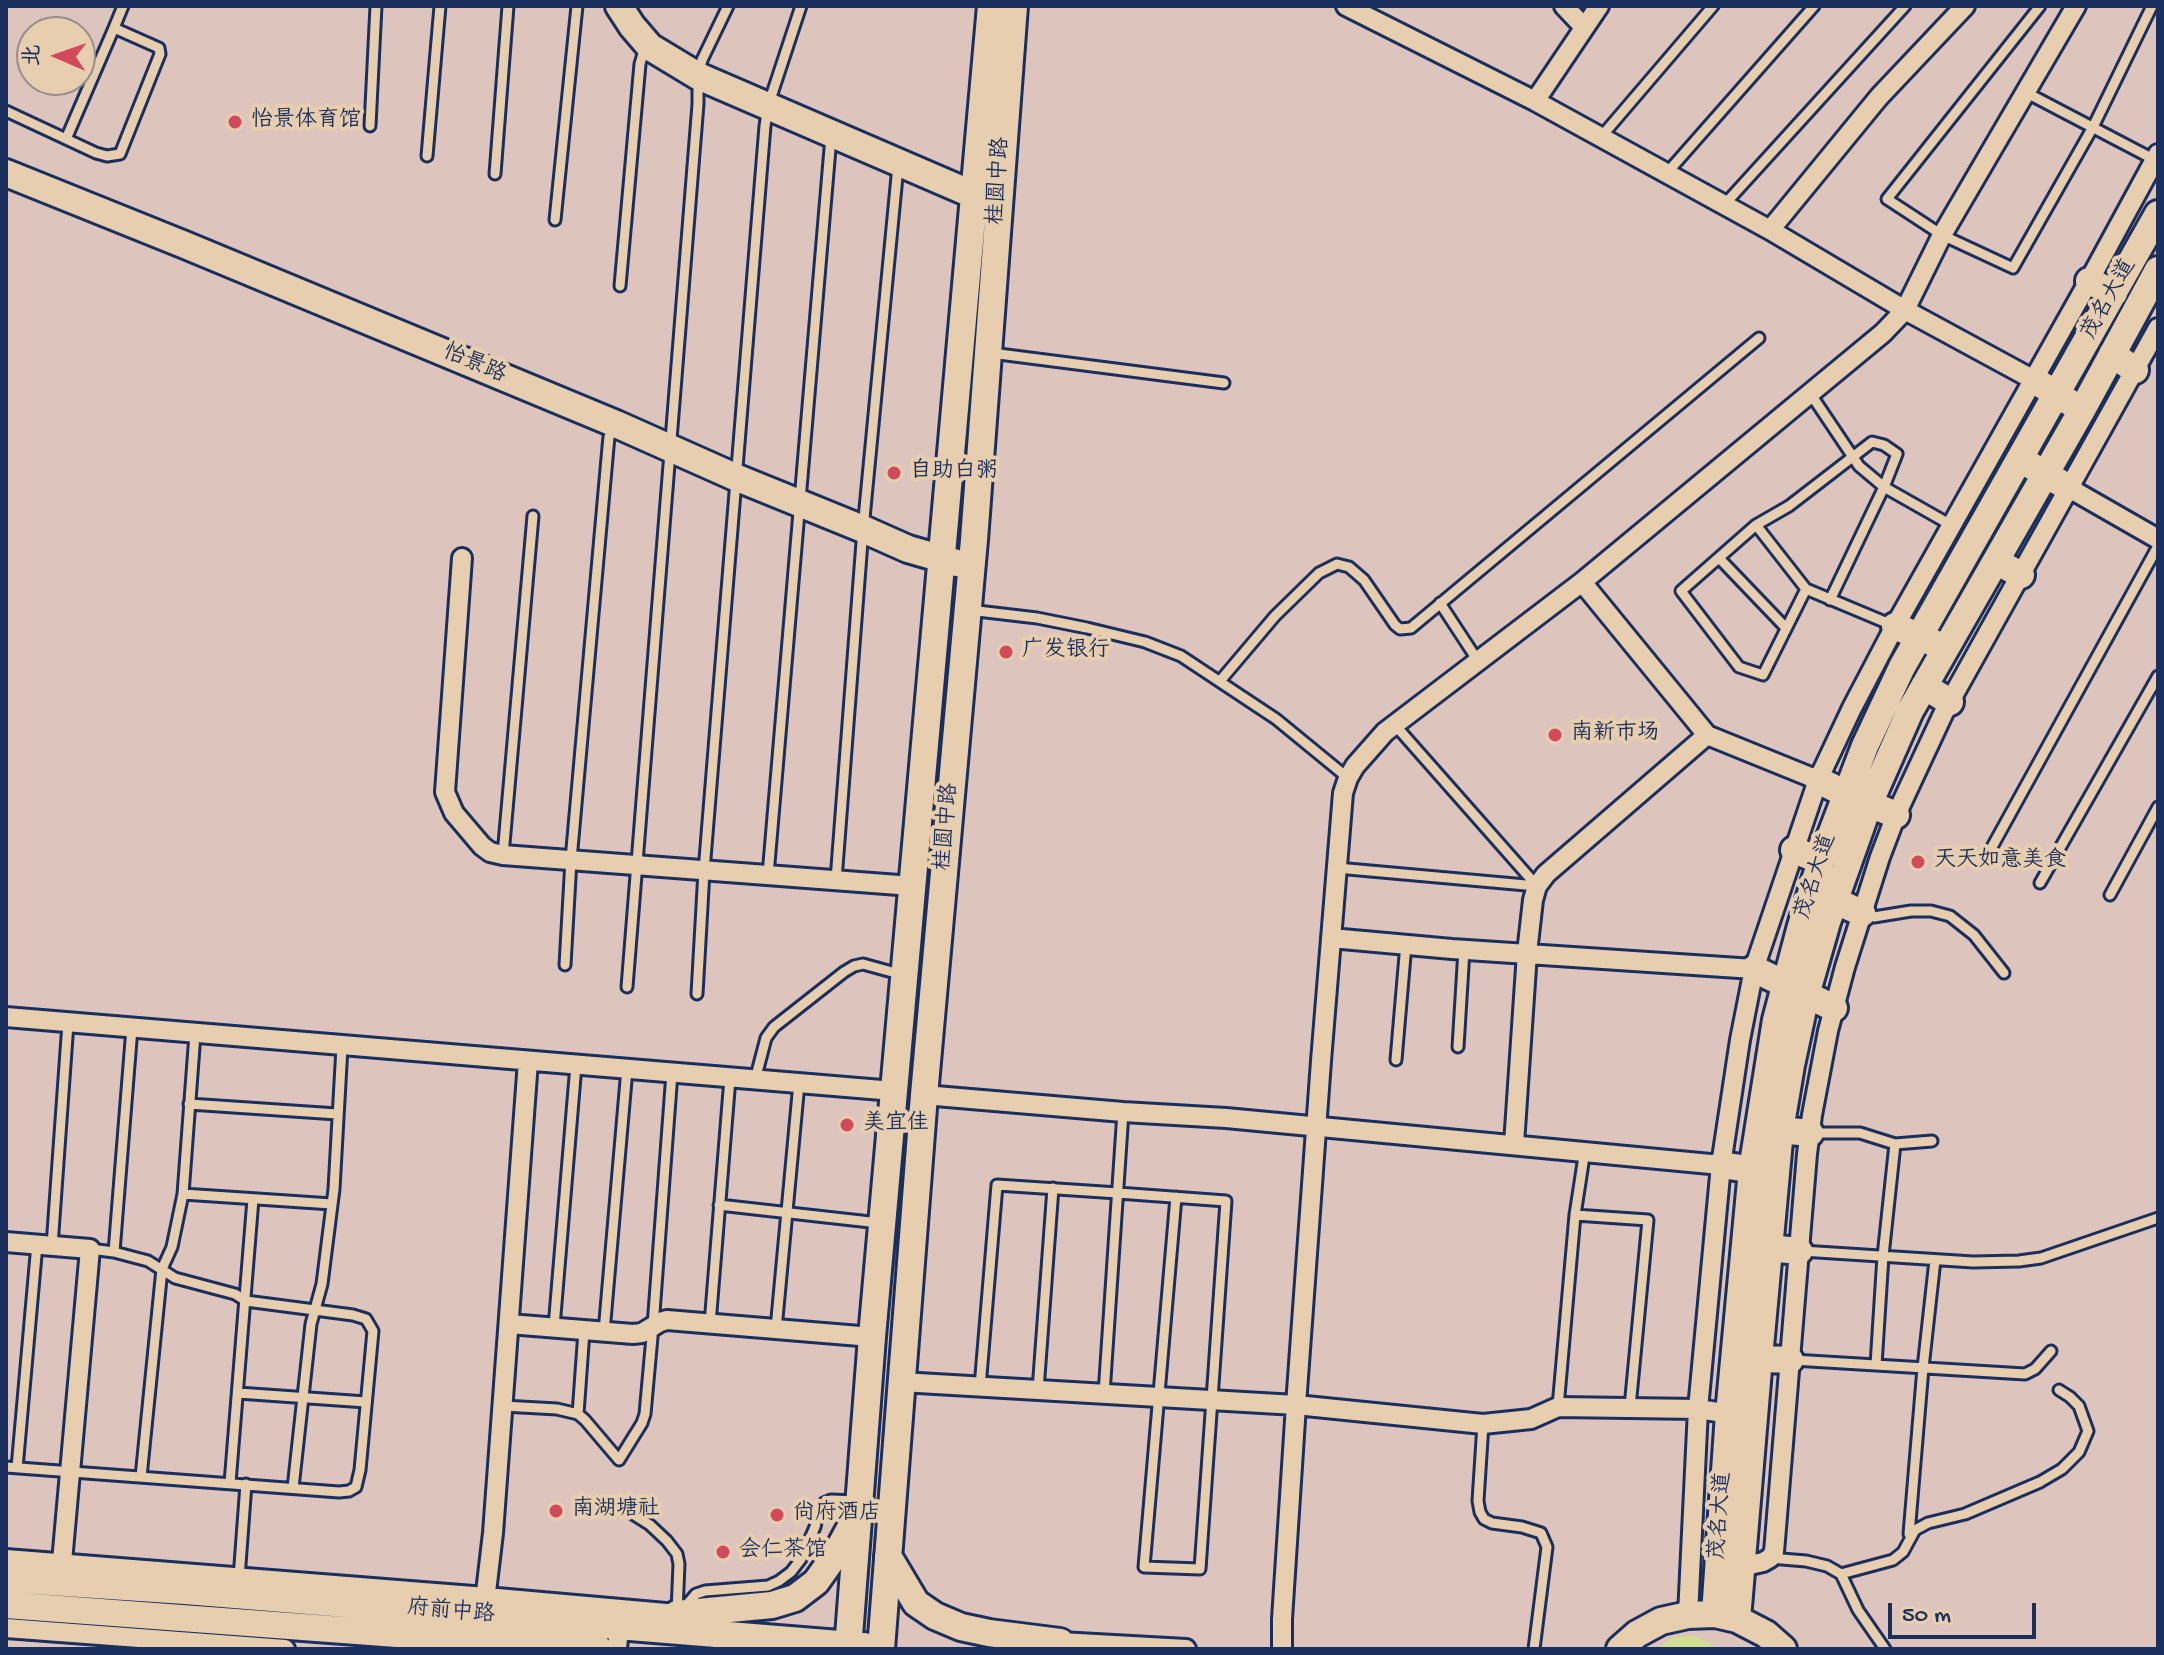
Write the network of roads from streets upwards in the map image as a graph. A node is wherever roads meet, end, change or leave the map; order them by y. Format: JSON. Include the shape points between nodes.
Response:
{"nodes":[{"id":1,"x":991,"y":6,"type":"edge"},
{"id":2,"x":1014,"y":6,"type":"edge"},
{"id":3,"x":1346,"y":6,"type":"edge"},
{"id":4,"x":1564,"y":6,"type":"edge"},
{"id":5,"x":1599,"y":6,"type":"edge"},
{"id":6,"x":1965,"y":6,"type":"edge"},
{"id":7,"x":2076,"y":6,"type":"edge"},
{"id":8,"x":623,"y":7,"type":"edge"},
{"id":9,"x":1584,"y":27,"type":"junction"},
{"id":10,"x":1535,"y":101,"type":"junction"},
{"id":11,"x":2156,"y":157,"type":"edge"},
{"id":12,"x":6,"y":173,"type":"edge"},
{"id":13,"x":974,"y":195,"type":"junction"},
{"id":14,"x":2155,"y":229,"type":"edge"},
{"id":15,"x":1770,"y":230,"type":"junction"},
{"id":16,"x":2158,"y":270,"type":"edge"},
{"id":17,"x":2089,"y":281,"type":"junction"},
{"id":18,"x":2114,"y":293,"type":"junction"},
{"id":19,"x":1905,"y":310,"type":"junction"},
{"id":20,"x":2158,"y":328,"type":"edge"},
{"id":21,"x":2112,"y":354,"type":"junction"},
{"id":22,"x":2135,"y":370,"type":"junction"},
{"id":23,"x":2034,"y":380,"type":"junction"},
{"id":24,"x":2056,"y":394,"type":"junction"},
{"id":25,"x":2082,"y":410,"type":"junction"},
{"id":26,"x":2020,"y":459,"type":"junction"},
{"id":27,"x":2045,"y":475,"type":"junction"},
{"id":28,"x":2069,"y":488,"type":"junction"},
{"id":29,"x":2158,"y":539,"type":"edge"},
{"id":30,"x":462,"y":558,"type":"dead end"},
{"id":31,"x":940,"y":559,"type":"junction"},
{"id":32,"x":1996,"y":561,"type":"junction"},
{"id":33,"x":970,"y":566,"type":"junction"},
{"id":34,"x":2021,"y":575,"type":"junction"},
{"id":35,"x":1582,"y":582,"type":"junction"},
{"id":36,"x":1895,"y":626,"type":"junction"},
{"id":37,"x":1920,"y":636,"type":"junction"},
{"id":38,"x":1945,"y":648,"type":"junction"},
{"id":39,"x":1924,"y":686,"type":"junction"},
{"id":40,"x":1950,"y":702,"type":"junction"},
{"id":41,"x":1707,"y":735,"type":"junction"},
{"id":42,"x":1818,"y":780,"type":"junction"},
{"id":43,"x":1857,"y":799,"type":"junction"},
{"id":44,"x":1896,"y":815,"type":"junction"},
{"id":45,"x":1794,"y":850,"type":"junction"},
{"id":46,"x":1821,"y":861,"type":"junction"},
{"id":47,"x":912,"y":886,"type":"junction"},
{"id":48,"x":1823,"y":895,"type":"junction"},
{"id":49,"x":1862,"y":913,"type":"junction"},
{"id":50,"x":1331,"y":938,"type":"junction"},
{"id":51,"x":1527,"y":953,"type":"junction"},
{"id":52,"x":1754,"y":969,"type":"junction"},
{"id":53,"x":1796,"y":989,"type":"junction"},
{"id":54,"x":1834,"y":1008,"type":"junction"},
{"id":55,"x":6,"y":1017,"type":"edge"},
{"id":56,"x":528,"y":1061,"type":"junction"},
{"id":57,"x":894,"y":1091,"type":"junction"},
{"id":58,"x":924,"y":1095,"type":"junction"},
{"id":59,"x":1317,"y":1126,"type":"junction"},
{"id":60,"x":1780,"y":1130,"type":"junction"},
{"id":61,"x":1810,"y":1133,"type":"junction"},
{"id":62,"x":1514,"y":1144,"type":"junction"},
{"id":63,"x":1721,"y":1165,"type":"junction"},
{"id":64,"x":1763,"y":1171,"type":"junction"},
{"id":65,"x":6,"y":1242,"type":"edge"},
{"id":66,"x":1768,"y":1248,"type":"junction"},
{"id":67,"x":1799,"y":1251,"type":"junction"},
{"id":68,"x":509,"y":1324,"type":"junction"},
{"id":69,"x":872,"y":1337,"type":"junction"},
{"id":70,"x":1746,"y":1358,"type":"junction"},
{"id":71,"x":1790,"y":1360,"type":"junction"},
{"id":72,"x":901,"y":1382,"type":"junction"},
{"id":73,"x":1296,"y":1405,"type":"junction"},
{"id":74,"x":1698,"y":1409,"type":"junction"},
{"id":75,"x":1741,"y":1416,"type":"junction"},
{"id":76,"x":860,"y":1506,"type":"junction"},
{"id":77,"x":888,"y":1556,"type":"junction"},
{"id":78,"x":6,"y":1559,"type":"edge"},
{"id":79,"x":1741,"y":1567,"type":"junction"},
{"id":80,"x":61,"y":1573,"type":"junction"},
{"id":81,"x":6,"y":1579,"type":"edge"},
{"id":82,"x":237,"y":1598,"type":"junction"},
{"id":83,"x":6,"y":1605,"type":"edge"},
{"id":84,"x":485,"y":1606,"type":"junction"},
{"id":85,"x":590,"y":1615,"type":"junction"},
{"id":86,"x":1688,"y":1615,"type":"junction"},
{"id":87,"x":1726,"y":1617,"type":"junction"},
{"id":88,"x":45,"y":1619,"type":"junction"},
{"id":89,"x":677,"y":1623,"type":"junction"},
{"id":90,"x":6,"y":1628,"type":"edge"},
{"id":91,"x":169,"y":1636,"type":"edge"},
{"id":92,"x":618,"y":1638,"type":"edge"},
{"id":93,"x":1061,"y":1646,"type":"edge"},
{"id":94,"x":849,"y":1647,"type":"edge"},
{"id":95,"x":234,"y":1648,"type":"edge"},
{"id":96,"x":285,"y":1649,"type":"edge"},
{"id":97,"x":599,"y":1649,"type":"edge"},
{"id":98,"x":886,"y":1649,"type":"edge"},
{"id":99,"x":1186,"y":1649,"type":"edge"},
{"id":100,"x":1282,"y":1649,"type":"edge"},
{"id":101,"x":1620,"y":1649,"type":"edge"},
{"id":102,"x":1783,"y":1649,"type":"edge"}],
"edges":[{"from":1,"to":13,"type":"main road","name":"桂圆中路"},
{"from":2,"to":33,"type":"main road","name":"桂圆中路"},
{"from":3,"to":10,"type":"street"},
{"from":4,"to":9,"type":"street"},
{"from":5,"to":9,"type":"street"},
{"from":6,"to":15,"type":"street","via":[[1879,97]]},
{"from":7,"to":19,"type":"street","via":[[1942,235]]},
{"from":8,"to":13,"type":"main road","via":[[647,43],[698,76]]},
{"from":9,"to":10,"type":"street"},
{"from":10,"to":15,"type":"street"},
{"from":11,"to":17,"type":"street"},
{"from":12,"to":31,"type":"main road","name":"怡景路"},
{"from":13,"to":31,"type":"main road","name":"桂圆中路"},
{"from":14,"to":18,"type":"main road","name":"茂名大道"},
{"from":15,"to":19,"type":"street"},
{"from":16,"to":21,"type":"main road","name":"茂名大道"},
{"from":17,"to":18,"type":"main road"},
{"from":17,"to":23,"type":"street"},
{"from":18,"to":24,"type":"main road","name":"茂名大道"},
{"from":19,"to":23,"type":"street"},
{"from":19,"to":35,"type":"street"},
{"from":20,"to":22,"type":"street"},
{"from":21,"to":22,"type":"main road"},
{"from":21,"to":25,"type":"main road","name":"茂名大道"},
{"from":22,"to":28,"type":"street"},
{"from":23,"to":24,"type":"main road"},
{"from":23,"to":36,"type":"street"},
{"from":24,"to":25,"type":"main road"},
{"from":24,"to":26,"type":"main road","name":"茂名大道"},
{"from":25,"to":27,"type":"main road","name":"茂名大道"},
{"from":26,"to":27,"type":"main road"},
{"from":26,"to":37,"type":"main road","name":"茂名大道"},
{"from":27,"to":28,"type":"main road"},
{"from":27,"to":32,"type":"main road","name":"茂名大道"},
{"from":28,"to":29,"type":"street"},
{"from":28,"to":34,"type":"street"},
{"from":30,"to":47,"type":"street","via":[[445,792],[454,813],[490,852]]},
{"from":31,"to":33,"type":"main road","name":"怡景路"},
{"from":31,"to":47,"type":"main road","name":"桂圆中路"},
{"from":32,"to":34,"type":"main road"},
{"from":32,"to":38,"type":"main road","name":"茂名大道"},
{"from":33,"to":58,"type":"main road","name":"桂圆中路"},
{"from":34,"to":40,"type":"street"},
{"from":35,"to":41,"type":"street"},
{"from":35,"to":50,"type":"street","via":[[1385,732],[1355,766],[1343,793]]},
{"from":36,"to":37,"type":"main road"},
{"from":36,"to":42,"type":"street"},
{"from":37,"to":38,"type":"main road"},
{"from":37,"to":43,"type":"main road","name":"茂名大道","via":[[1865,746]]},
{"from":38,"to":39,"type":"main road","name":"茂名大道"},
{"from":39,"to":40,"type":"main road"},
{"from":39,"to":43,"type":"main road","name":"茂名大道","via":[[1893,748]]},
{"from":40,"to":44,"type":"street"},
{"from":41,"to":42,"type":"street"},
{"from":41,"to":51,"type":"street","via":[[1546,874],[1537,886]]},
{"from":42,"to":43,"type":"main road"},
{"from":42,"to":45,"type":"street"},
{"from":43,"to":44,"type":"main road"},
{"from":43,"to":46,"type":"main road","name":"茂名大道"},
{"from":43,"to":48,"type":"main road","name":"茂名大道"},
{"from":44,"to":49,"type":"street"},
{"from":45,"to":46,"type":"main road"},
{"from":45,"to":52,"type":"street"},
{"from":46,"to":48,"type":"main road","name":"茂名大道"},
{"from":47,"to":57,"type":"main road","name":"桂圆中路"},
{"from":48,"to":49,"type":"main road"},
{"from":48,"to":53,"type":"main road","name":"茂名大道"},
{"from":49,"to":54,"type":"street"},
{"from":50,"to":51,"type":"street"},
{"from":50,"to":59,"type":"street"},
{"from":51,"to":52,"type":"street"},
{"from":51,"to":62,"type":"street"},
{"from":52,"to":53,"type":"main road"},
{"from":52,"to":63,"type":"street"},
{"from":53,"to":54,"type":"main road"},
{"from":53,"to":60,"type":"main road","name":"茂名大道"},
{"from":53,"to":64,"type":"main road","name":"茂名大道","via":[[1776,1020],[1762,1097]]},
{"from":54,"to":61,"type":"street"},
{"from":55,"to":56,"type":"street"},
{"from":56,"to":57,"type":"street"},
{"from":56,"to":68,"type":"street"},
{"from":57,"to":58,"type":"main road"},
{"from":57,"to":69,"type":"main road","name":"桂圆中路"},
{"from":58,"to":59,"type":"street"},
{"from":58,"to":72,"type":"main road","name":"桂圆中路"},
{"from":59,"to":62,"type":"street"},
{"from":59,"to":73,"type":"street"},
{"from":60,"to":61,"type":"main road"},
{"from":60,"to":64,"type":"main road","name":"茂名大道"},
{"from":61,"to":67,"type":"street"},
{"from":62,"to":63,"type":"street"},
{"from":63,"to":64,"type":"main road"},
{"from":63,"to":74,"type":"street"},
{"from":64,"to":66,"type":"main road","name":"茂名大道"},
{"from":64,"to":70,"type":"main road","name":"茂名大道"},
{"from":65,"to":80,"type":"street","via":[[90,1249]]},
{"from":66,"to":67,"type":"main road"},
{"from":66,"to":70,"type":"main road","name":"茂名大道"},
{"from":67,"to":71,"type":"street"},
{"from":68,"to":69,"type":"street","via":[[633,1334],[667,1320]]},
{"from":68,"to":84,"type":"street"},
{"from":69,"to":76,"type":"main road","name":"桂圆中路"},
{"from":70,"to":71,"type":"main road"},
{"from":70,"to":75,"type":"main road","name":"茂名大道"},
{"from":71,"to":79,"type":"street","via":[[1774,1552],[1763,1562]]},
{"from":72,"to":73,"type":"street"},
{"from":72,"to":77,"type":"main road","name":"桂圆中路"},
{"from":73,"to":74,"type":"street","via":[[1483,1424],[1531,1419],[1558,1407]]},
{"from":73,"to":100,"type":"street"},
{"from":74,"to":75,"type":"street"},
{"from":74,"to":86,"type":"street"},
{"from":75,"to":79,"type":"main road","name":"茂名大道"},
{"from":75,"to":87,"type":"main road","name":"茂名大道"},
{"from":76,"to":89,"type":"main road","via":[[836,1554],[816,1582],[795,1598]]},
{"from":76,"to":94,"type":"main road","name":"桂圆中路"},
{"from":77,"to":93,"type":"main road","via":[[916,1603],[935,1616],[961,1627]]},
{"from":77,"to":98,"type":"main road","name":"桂圆中路"},
{"from":78,"to":80,"type":"street"},
{"from":79,"to":87,"type":"main road","name":"茂名大道"},
{"from":80,"to":81,"type":"main road","name":"府前中路"},
{"from":80,"to":82,"type":"street"},
{"from":80,"to":82,"type":"main road","name":"府前中路"},
{"from":82,"to":84,"type":"main road","name":"府前中路"},
{"from":82,"to":91,"type":"main road","name":"府前中路"},
{"from":82,"to":97,"type":"main road","name":"府前中路"},
{"from":83,"to":88,"type":"main road","name":"府前中路"},
{"from":84,"to":85,"type":"main road","name":"府前中路"},
{"from":85,"to":89,"type":"street"},
{"from":85,"to":92,"type":"main road","name":"府前中路"},
{"from":86,"to":87,"type":"main road"},
{"from":86,"to":101,"type":"main road","via":[[1661,1621]]},
{"from":87,"to":102,"type":"main road","via":[[1766,1634]]},
{"from":88,"to":90,"type":"street"},
{"from":88,"to":91,"type":"main road","name":"府前中路"},
{"from":89,"to":92,"type":"main road","name":"府前中路"},
{"from":89,"to":94,"type":"main road","name":"府前中路"},
{"from":91,"to":95,"type":"street"},
{"from":93,"to":99,"type":"street"},
{"from":94,"to":98,"type":"main road","name":"府前中路"},
{"from":95,"to":96,"type":"street"}]}
